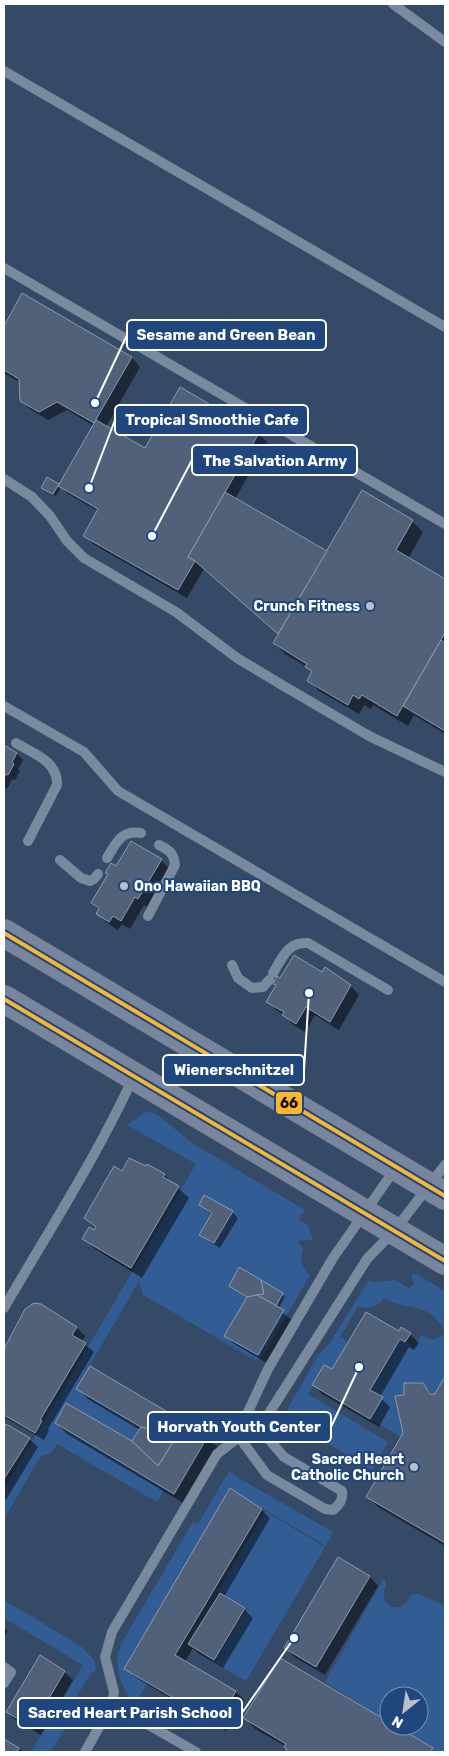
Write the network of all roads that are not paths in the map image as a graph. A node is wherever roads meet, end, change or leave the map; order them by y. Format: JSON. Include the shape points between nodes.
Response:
{"nodes":[{"id":1,"x":393,"y":4,"type":"edge"},
{"id":2,"x":445,"y":42,"type":"edge"},
{"id":3,"x":4,"y":71,"type":"edge"},
{"id":4,"x":4,"y":268,"type":"edge"},
{"id":5,"x":445,"y":327,"type":"edge"},
{"id":6,"x":4,"y":480,"type":"edge"},
{"id":7,"x":445,"y":524,"type":"edge"},
{"id":8,"x":4,"y":706,"type":"edge"},
{"id":9,"x":16,"y":743,"type":"dead end"},
{"id":10,"x":445,"y":772,"type":"edge"},
{"id":11,"x":141,"y":833,"type":"dead end"},
{"id":12,"x":28,"y":841,"type":"dead end"},
{"id":13,"x":159,"y":844,"type":"dead end"},
{"id":14,"x":107,"y":858,"type":"dead end"},
{"id":15,"x":60,"y":860,"type":"dead end"},
{"id":16,"x":98,"y":874,"type":"dead end"},
{"id":17,"x":148,"y":916,"type":"dead end"},
{"id":18,"x":4,"y":933,"type":"edge"},
{"id":19,"x":232,"y":965,"type":"dead end"},
{"id":20,"x":445,"y":982,"type":"edge"},
{"id":21,"x":388,"y":990,"type":"dead end"},
{"id":22,"x":4,"y":999,"type":"edge"},
{"id":23,"x":134,"y":1077,"type":"junction"},
{"id":24,"x":445,"y":1165,"type":"edge"},
{"id":25,"x":396,"y":1168,"type":"junction"},
{"id":26,"x":437,"y":1191,"type":"edge"},
{"id":27,"x":364,"y":1213,"type":"junction"},
{"id":28,"x":394,"y":1230,"type":"junction"},
{"id":29,"x":445,"y":1261,"type":"edge"},
{"id":30,"x":4,"y":1308,"type":"edge"},
{"id":31,"x":247,"y":1414,"type":"junction"},
{"id":32,"x":259,"y":1428,"type":"junction"},
{"id":33,"x":239,"y":1437,"type":"junction"},
{"id":34,"x":4,"y":1668,"type":"edge"},
{"id":35,"x":4,"y":1683,"type":"edge"},
{"id":36,"x":112,"y":1704,"type":"junction"},
{"id":37,"x":85,"y":1752,"type":"edge"},
{"id":38,"x":196,"y":1752,"type":"edge"}],
"edges":[{"from":1,"to":2,"type":"lane"},
{"from":3,"to":5,"type":"lane"},
{"from":4,"to":7,"type":"lane"},
{"from":6,"to":10,"type":"lane","via":[[32,497],[84,558],[176,612],[237,658],[282,685],[371,737]]},
{"from":8,"to":20,"type":"lane","via":[[84,752],[118,791]]},
{"from":9,"to":12,"type":"lane","via":[[50,763],[58,778],[58,785]]},
{"from":11,"to":14,"type":"lane","via":[[130,832],[123,836]]},
{"from":13,"to":17,"type":"lane","via":[[171,851],[175,865]]},
{"from":15,"to":16,"type":"lane","via":[[77,875],[90,881]]},
{"from":18,"to":25,"type":"main road"},
{"from":19,"to":21,"type":"lane","via":[[238,978],[252,988],[262,987],[292,946],[299,942],[308,943]]},
{"from":22,"to":23,"type":"main road"},
{"from":23,"to":27,"type":"main road"},
{"from":23,"to":30,"type":"lane","via":[[118,1113]]},
{"from":24,"to":26,"type":"lane"},
{"from":25,"to":26,"type":"main road"},
{"from":25,"to":27,"type":"lane"},
{"from":26,"to":28,"type":"lane"},
{"from":27,"to":28,"type":"main road"},
{"from":27,"to":31,"type":"lane","via":[[333,1258],[268,1369]]},
{"from":28,"to":29,"type":"main road"},
{"from":28,"to":32,"type":"lane","via":[[365,1262]]},
{"from":31,"to":32,"type":"lane"},
{"from":31,"to":33,"type":"lane"},
{"from":32,"to":33,"type":"lane"},
{"from":32,"to":33,"type":"lane","via":[[284,1457],[342,1491],[340,1504],[333,1510],[325,1509],[267,1476]]},
{"from":33,"to":36,"type":"lane","via":[[217,1454],[112,1632],[105,1657],[114,1692]]},
{"from":34,"to":35,"type":"lane","via":[[11,1672]]},
{"from":36,"to":37,"type":"lane"},
{"from":36,"to":38,"type":"lane"}]}
